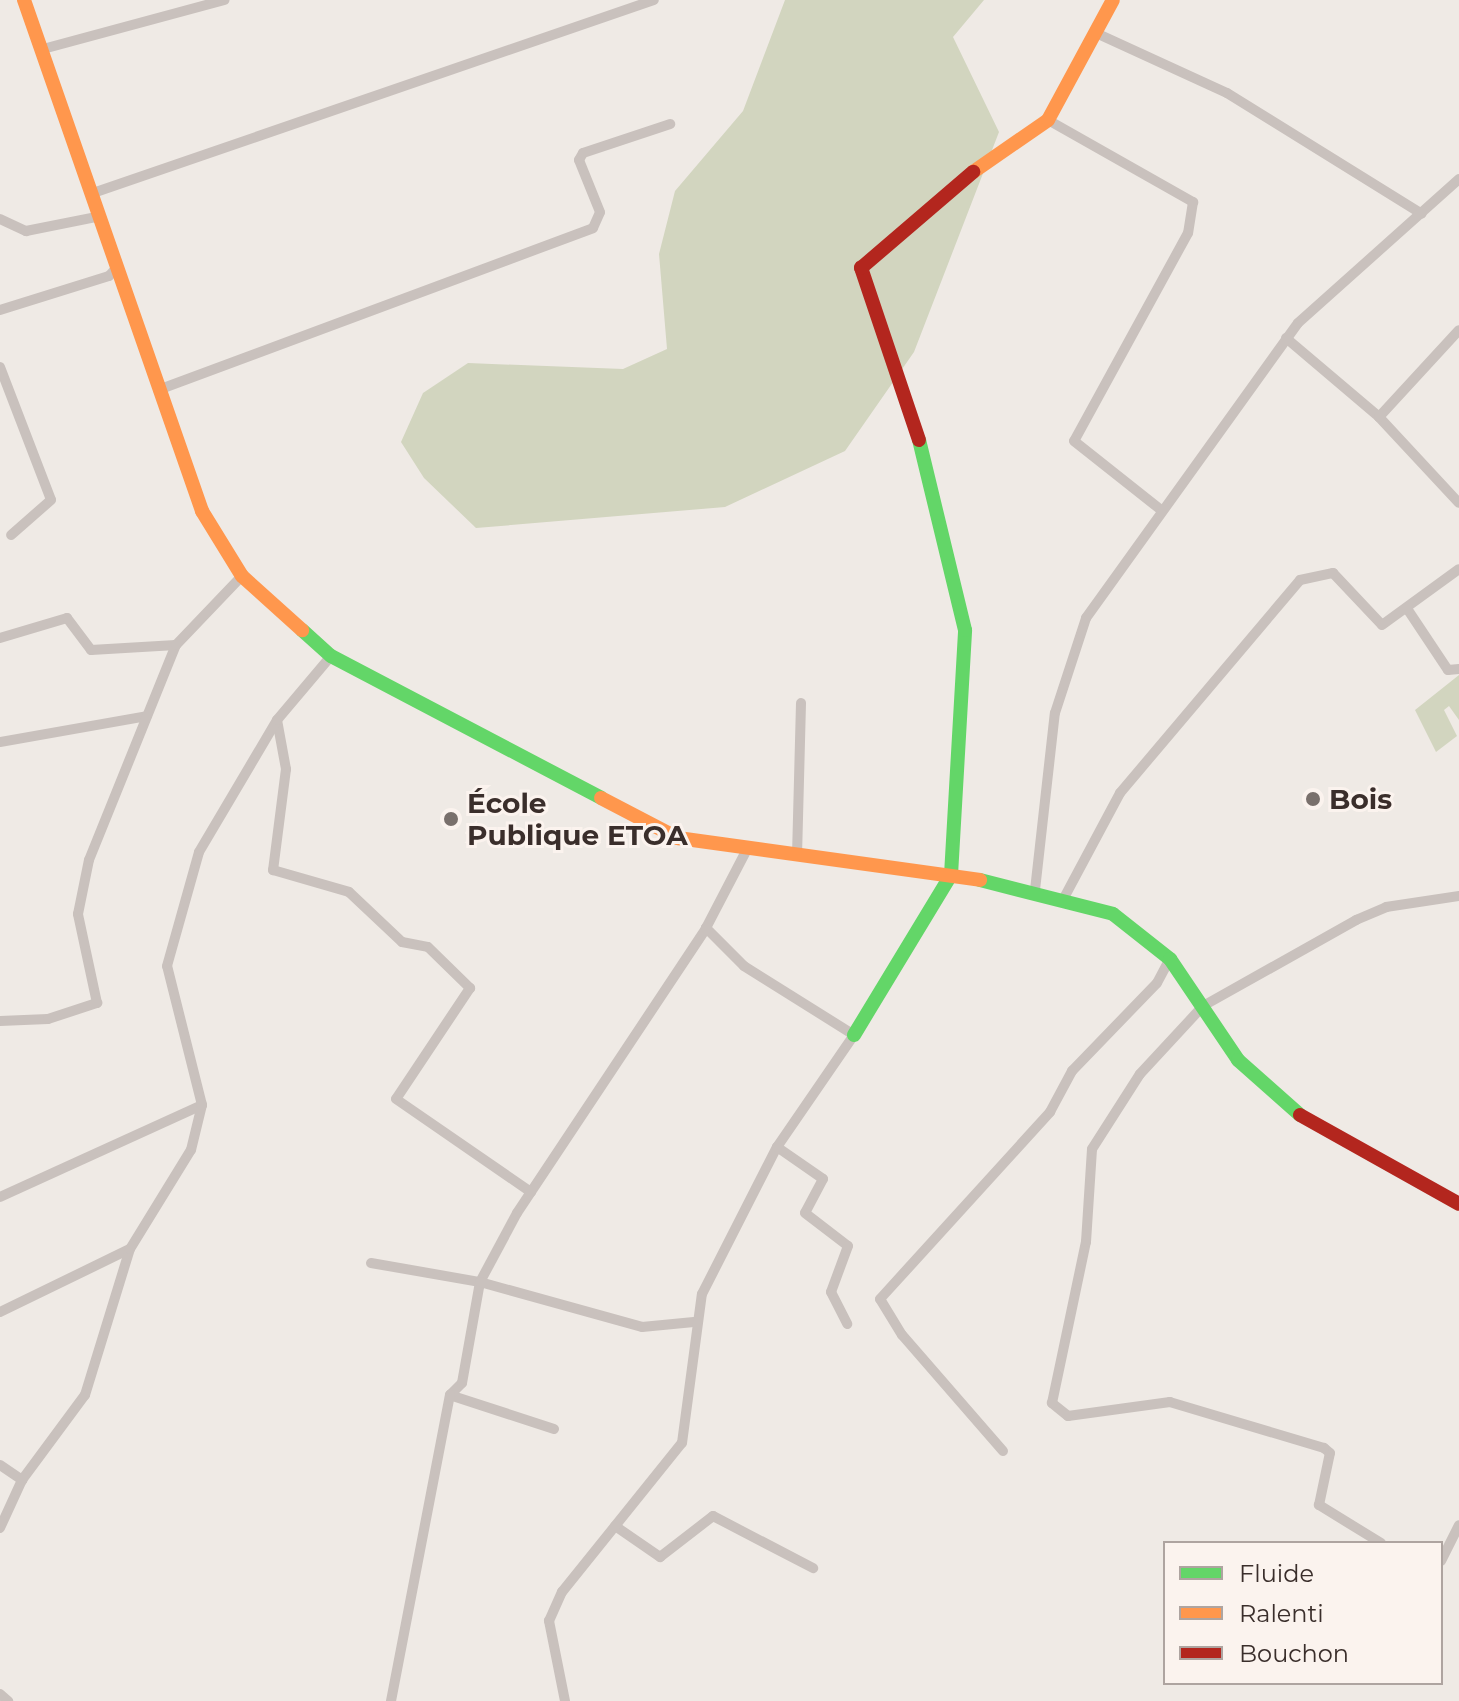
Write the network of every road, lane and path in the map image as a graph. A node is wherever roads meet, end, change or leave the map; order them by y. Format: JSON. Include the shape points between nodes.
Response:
{"nodes":[{"id":1,"x":24,"y":0,"type":"edge"},
{"id":2,"x":225,"y":0,"type":"edge"},
{"id":3,"x":654,"y":0,"type":"edge"},
{"id":4,"x":1113,"y":0,"type":"edge"},
{"id":5,"x":1096,"y":33,"type":"junction"},
{"id":6,"x":43,"y":49,"type":"junction"},
{"id":7,"x":1048,"y":120,"type":"junction"},
{"id":8,"x":670,"y":124,"type":"dead end"},
{"id":9,"x":1459,"y":179,"type":"edge"},
{"id":10,"x":93,"y":193,"type":"junction"},
{"id":11,"x":1422,"y":214,"type":"junction"},
{"id":12,"x":101,"y":216,"type":"junction"},
{"id":13,"x":0,"y":219,"type":"edge"},
{"id":14,"x":117,"y":267,"type":"junction"},
{"id":15,"x":0,"y":310,"type":"edge"},
{"id":16,"x":1459,"y":330,"type":"edge"},
{"id":17,"x":1286,"y":338,"type":"junction"},
{"id":18,"x":0,"y":367,"type":"edge"},
{"id":19,"x":158,"y":390,"type":"junction"},
{"id":20,"x":1379,"y":417,"type":"junction"},
{"id":21,"x":1459,"y":503,"type":"edge"},
{"id":22,"x":1161,"y":510,"type":"junction"},
{"id":23,"x":11,"y":535,"type":"dead end"},
{"id":24,"x":1459,"y":569,"type":"edge"},
{"id":25,"x":242,"y":576,"type":"junction"},
{"id":26,"x":1408,"y":610,"type":"junction"},
{"id":27,"x":0,"y":638,"type":"edge"},
{"id":28,"x":176,"y":645,"type":"junction"},
{"id":29,"x":331,"y":656,"type":"junction"},
{"id":30,"x":1459,"y":669,"type":"edge"},
{"id":31,"x":801,"y":703,"type":"dead end"},
{"id":32,"x":147,"y":716,"type":"junction"},
{"id":33,"x":277,"y":720,"type":"junction"},
{"id":34,"x":0,"y":742,"type":"edge"},
{"id":35,"x":746,"y":851,"type":"junction"},
{"id":36,"x":797,"y":856,"type":"junction"},
{"id":37,"x":951,"y":875,"type":"junction"},
{"id":38,"x":1035,"y":890,"type":"junction"},
{"id":39,"x":1065,"y":896,"type":"junction"},
{"id":40,"x":1459,"y":896,"type":"edge"},
{"id":41,"x":706,"y":928,"type":"junction"},
{"id":42,"x":1170,"y":959,"type":"junction"},
{"id":43,"x":1203,"y":1006,"type":"junction"},
{"id":44,"x":0,"y":1021,"type":"edge"},
{"id":45,"x":854,"y":1035,"type":"junction"},
{"id":46,"x":202,"y":1105,"type":"junction"},
{"id":47,"x":777,"y":1147,"type":"junction"},
{"id":48,"x":531,"y":1192,"type":"junction"},
{"id":49,"x":0,"y":1197,"type":"edge"},
{"id":50,"x":1459,"y":1204,"type":"edge"},
{"id":51,"x":130,"y":1249,"type":"junction"},
{"id":52,"x":371,"y":1263,"type":"dead end"},
{"id":53,"x":480,"y":1282,"type":"junction"},
{"id":54,"x":0,"y":1312,"type":"edge"},
{"id":55,"x":694,"y":1322,"type":"junction"},
{"id":56,"x":847,"y":1324,"type":"dead end"},
{"id":57,"x":450,"y":1395,"type":"junction"},
{"id":58,"x":554,"y":1429,"type":"dead end"},
{"id":59,"x":1003,"y":1451,"type":"dead end"},
{"id":60,"x":0,"y":1465,"type":"edge"},
{"id":61,"x":22,"y":1480,"type":"junction"},
{"id":62,"x":1459,"y":1525,"type":"edge"},
{"id":63,"x":615,"y":1526,"type":"junction"},
{"id":64,"x":0,"y":1528,"type":"edge"},
{"id":65,"x":1378,"y":1541,"type":"edge"},
{"id":66,"x":1443,"y":1557,"type":"edge"},
{"id":67,"x":813,"y":1568,"type":"dead end"},
{"id":68,"x":0,"y":1694,"type":"edge"},
{"id":69,"x":8,"y":1701,"type":"edge"},
{"id":70,"x":391,"y":1701,"type":"edge"},
{"id":71,"x":565,"y":1701,"type":"edge"}],
"edges":[{"from":1,"to":6,"type":"street"},
{"from":2,"to":6,"type":"street"},
{"from":3,"to":10,"type":"street"},
{"from":4,"to":5,"type":"street"},
{"from":5,"to":7,"type":"street"},
{"from":5,"to":11,"type":"street","via":[[1227,93]]},
{"from":6,"to":10,"type":"street"},
{"from":7,"to":22,"type":"street","via":[[1193,202],[1188,233],[1138,335],[1074,441]]},
{"from":7,"to":37,"type":"street","via":[[936,198],[861,268],[920,441],[965,630]]},
{"from":8,"to":19,"type":"street","via":[[583,153],[579,160],[600,212],[593,228]]},
{"from":9,"to":11,"type":"street"},
{"from":10,"to":12,"type":"street"},
{"from":11,"to":17,"type":"street"},
{"from":12,"to":13,"type":"street","via":[[26,231]]},
{"from":12,"to":14,"type":"street"},
{"from":14,"to":15,"type":"street","via":[[109,276]]},
{"from":14,"to":19,"type":"street"},
{"from":16,"to":20,"type":"street"},
{"from":17,"to":20,"type":"street"},
{"from":17,"to":22,"type":"street"},
{"from":18,"to":23,"type":"street","via":[[51,500]]},
{"from":19,"to":25,"type":"street","via":[[202,511]]},
{"from":20,"to":21,"type":"street"},
{"from":22,"to":38,"type":"street","via":[[1071,650],[1055,713]]},
{"from":24,"to":26,"type":"street"},
{"from":25,"to":28,"type":"street"},
{"from":25,"to":29,"type":"street"},
{"from":26,"to":30,"type":"street","via":[[1448,670]]},
{"from":26,"to":39,"type":"street","via":[[1376,625],[1333,573],[1300,580],[1120,793]]},
{"from":27,"to":28,"type":"street","via":[[67,618],[91,650]]},
{"from":28,"to":32,"type":"street"},
{"from":29,"to":33,"type":"street"},
{"from":29,"to":35,"type":"street","via":[[657,831]]},
{"from":31,"to":36,"type":"street"},
{"from":32,"to":34,"type":"street"},
{"from":32,"to":44,"type":"street","via":[[89,860],[78,914],[97,1003],[48,1019]]},
{"from":33,"to":46,"type":"street","via":[[219,810],[170,937],[168,976],[182,1005],[184,1047]]},
{"from":33,"to":48,"type":"street","via":[[286,769],[273,870],[349,892],[402,942],[428,947],[470,988],[396,1099]]},
{"from":35,"to":36,"type":"street"},
{"from":35,"to":41,"type":"street"},
{"from":36,"to":37,"type":"street"},
{"from":37,"to":38,"type":"street"},
{"from":37,"to":45,"type":"street"},
{"from":38,"to":39,"type":"street"},
{"from":39,"to":42,"type":"street","via":[[1113,914]]},
{"from":40,"to":43,"type":"street","via":[[1386,907]]},
{"from":41,"to":45,"type":"street","via":[[744,966]]},
{"from":41,"to":48,"type":"street"},
{"from":42,"to":43,"type":"street"},
{"from":42,"to":59,"type":"street","via":[[1157,983],[1072,1071],[1050,1112],[880,1299],[902,1335],[992,1430]]},
{"from":43,"to":50,"type":"street","via":[[1238,1060],[1290,1109]]},
{"from":43,"to":65,"type":"street","via":[[1140,1074],[1092,1149],[1086,1242],[1052,1403],[1068,1416],[1170,1402],[1324,1448],[1330,1453],[1319,1505]]},
{"from":45,"to":47,"type":"street"},
{"from":46,"to":49,"type":"street"},
{"from":46,"to":51,"type":"street","via":[[191,1150]]},
{"from":47,"to":55,"type":"street"},
{"from":47,"to":56,"type":"street","via":[[823,1179],[805,1213],[848,1246],[831,1292]]},
{"from":48,"to":53,"type":"street"},
{"from":51,"to":54,"type":"street"},
{"from":51,"to":61,"type":"street","via":[[96,1371],[43,1461]]},
{"from":52,"to":53,"type":"street"},
{"from":53,"to":55,"type":"street","via":[[642,1327]]},
{"from":53,"to":57,"type":"street","via":[[462,1383]]},
{"from":55,"to":63,"type":"street","via":[[682,1443]]},
{"from":57,"to":58,"type":"street"},
{"from":57,"to":70,"type":"street"},
{"from":60,"to":61,"type":"street"},
{"from":61,"to":64,"type":"street"},
{"from":62,"to":66,"type":"street"},
{"from":63,"to":67,"type":"street","via":[[660,1557],[701,1522],[722,1518]]},
{"from":63,"to":71,"type":"street","via":[[549,1621]]},
{"from":68,"to":69,"type":"street"}]}
